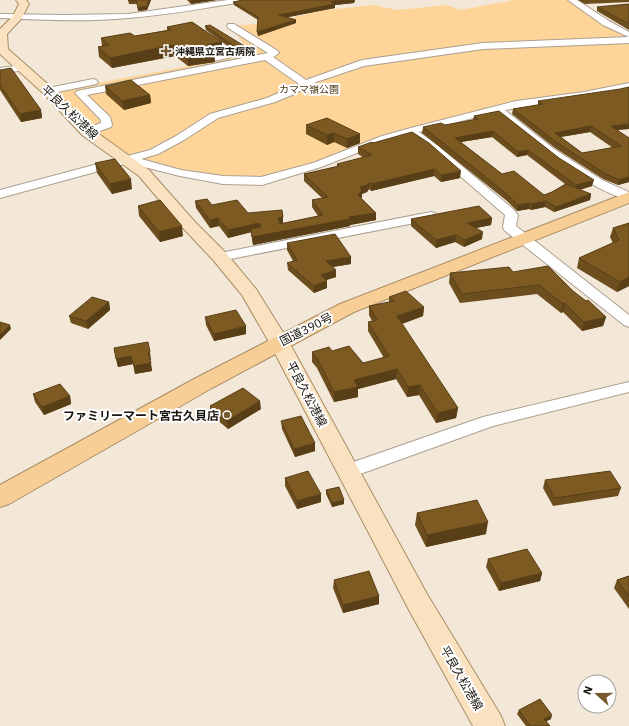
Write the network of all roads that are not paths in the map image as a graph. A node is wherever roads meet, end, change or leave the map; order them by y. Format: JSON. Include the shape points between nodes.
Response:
{"nodes":[{"id":1,"x":242,"y":0,"type":"edge"},
{"id":2,"x":572,"y":0,"type":"edge"},
{"id":3,"x":599,"y":7,"type":"edge"},
{"id":4,"x":584,"y":8,"type":"junction"},
{"id":5,"x":13,"y":11,"type":"edge"},
{"id":6,"x":231,"y":26,"type":"dead end"},
{"id":7,"x":194,"y":28,"type":"edge"},
{"id":8,"x":629,"y":35,"type":"edge"},
{"id":9,"x":629,"y":40,"type":"edge"},
{"id":10,"x":267,"y":57,"type":"junction"},
{"id":11,"x":21,"y":68,"type":"junction"},
{"id":12,"x":0,"y":71,"type":"edge"},
{"id":13,"x":306,"y":84,"type":"junction"},
{"id":14,"x":629,"y":86,"type":"edge"},
{"id":15,"x":48,"y":91,"type":"junction"},
{"id":16,"x":498,"y":109,"type":"junction"},
{"id":17,"x":411,"y":131,"type":"junction"},
{"id":18,"x":87,"y":132,"type":"junction"},
{"id":19,"x":126,"y":159,"type":"junction"},
{"id":20,"x":0,"y":194,"type":"edge"},
{"id":21,"x":629,"y":196,"type":"edge"},
{"id":22,"x":500,"y":203,"type":"junction"},
{"id":23,"x":479,"y":207,"type":"edge"},
{"id":24,"x":444,"y":214,"type":"edge"},
{"id":25,"x":525,"y":239,"type":"junction"},
{"id":26,"x":220,"y":257,"type":"junction"},
{"id":27,"x":629,"y":322,"type":"edge"},
{"id":28,"x":279,"y":342,"type":"junction"},
{"id":29,"x":629,"y":387,"type":"edge"},
{"id":30,"x":349,"y":471,"type":"junction"},
{"id":31,"x":0,"y":497,"type":"edge"},
{"id":32,"x":490,"y":726,"type":"edge"}],
"edges":[{"from":1,"to":5,"type":"street","via":[[127,16],[90,17]]},
{"from":2,"to":4,"type":"street"},
{"from":3,"to":4,"type":"street"},
{"from":4,"to":8,"type":"street","via":[[606,24]]},
{"from":5,"to":11,"type":"main road","name":"平良久松港線","via":[[2,33],[2,50]]},
{"from":6,"to":10,"type":"street","via":[[275,53]]},
{"from":7,"to":15,"type":"street","via":[[233,54]]},
{"from":9,"to":13,"type":"street","via":[[483,46],[376,60],[344,68]]},
{"from":10,"to":13,"type":"street"},
{"from":10,"to":18,"type":"street","via":[[80,93],[106,119],[107,125]]},
{"from":11,"to":12,"type":"street"},
{"from":11,"to":15,"type":"main road","name":"平良久松港線"},
{"from":13,"to":19,"type":"street","via":[[271,100],[214,116],[154,152]]},
{"from":14,"to":16,"type":"street"},
{"from":15,"to":18,"type":"main road","name":"平良久松港線"},
{"from":16,"to":17,"type":"street"},
{"from":16,"to":21,"type":"street","via":[[550,151],[598,183]]},
{"from":17,"to":19,"type":"street","via":[[317,165],[262,181],[223,180],[180,173]]},
{"from":17,"to":22,"type":"street","via":[[433,146]]},
{"from":18,"to":19,"type":"main road","name":"平良久松港線"},
{"from":19,"to":20,"type":"street"},
{"from":19,"to":26,"type":"main road","name":"平良久松港線","via":[[144,173]]},
{"from":21,"to":25,"type":"highway","name":"国道390号"},
{"from":22,"to":23,"type":"street"},
{"from":22,"to":25,"type":"street","via":[[512,216],[509,226]]},
{"from":24,"to":26,"type":"street"},
{"from":25,"to":27,"type":"street"},
{"from":25,"to":28,"type":"highway","name":"国道390号","via":[[347,308]]},
{"from":26,"to":28,"type":"main road","name":"平良久松港線","via":[[250,293]]},
{"from":28,"to":30,"type":"main road","name":"平良久松港線"},
{"from":28,"to":31,"type":"highway","name":"国道390号"},
{"from":29,"to":30,"type":"street","via":[[489,421]]},
{"from":30,"to":32,"type":"main road","name":"平良久松港線","via":[[418,602]]}]}
